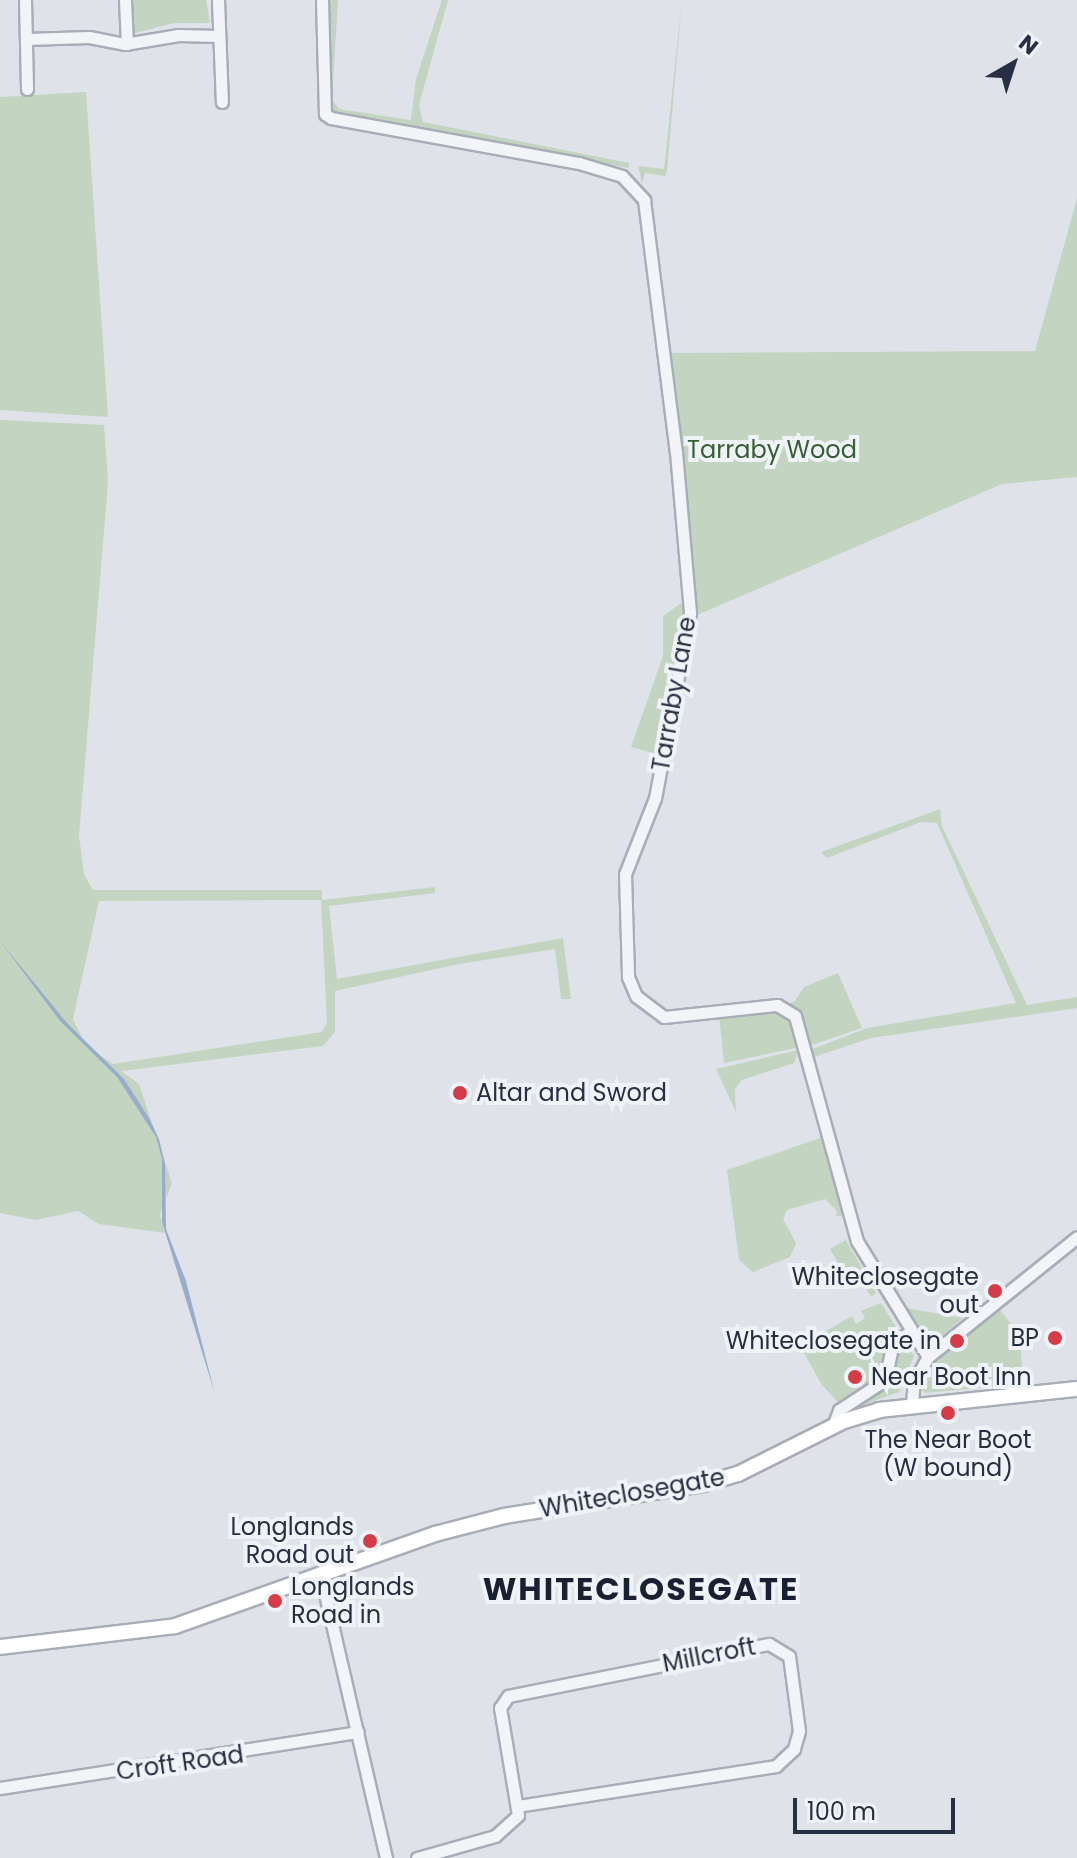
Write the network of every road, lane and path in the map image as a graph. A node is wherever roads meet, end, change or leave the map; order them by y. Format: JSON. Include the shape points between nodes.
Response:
{"nodes":[{"id":1,"x":25,"y":0,"type":"edge"},
{"id":2,"x":125,"y":0,"type":"edge"},
{"id":3,"x":218,"y":0,"type":"edge"},
{"id":4,"x":322,"y":0,"type":"edge"},
{"id":5,"x":218,"y":36,"type":"junction"},
{"id":6,"x":26,"y":39,"type":"junction"},
{"id":7,"x":127,"y":44,"type":"junction"},
{"id":8,"x":27,"y":89,"type":"dead end"},
{"id":9,"x":222,"y":102,"type":"dead end"},
{"id":10,"x":1077,"y":1237,"type":"edge"},
{"id":11,"x":909,"y":1332,"type":"junction"},
{"id":12,"x":928,"y":1357,"type":"junction"},
{"id":13,"x":1077,"y":1389,"type":"edge"},
{"id":14,"x":912,"y":1403,"type":"junction"},
{"id":15,"x":833,"y":1426,"type":"junction"},
{"id":16,"x":320,"y":1572,"type":"junction"},
{"id":17,"x":0,"y":1647,"type":"edge"},
{"id":18,"x":358,"y":1732,"type":"junction"},
{"id":19,"x":0,"y":1788,"type":"edge"},
{"id":20,"x":518,"y":1806,"type":"junction"},
{"id":21,"x":386,"y":1858,"type":"edge"},
{"id":22,"x":417,"y":1858,"type":"edge"}],
"edges":[{"from":1,"to":6,"type":"street"},
{"from":2,"to":7,"type":"street"},
{"from":3,"to":5,"type":"street"},
{"from":4,"to":11,"type":"street","name":"Tarraby Lane","via":[[325,114],[331,118],[579,163],[622,176],[644,200],[690,613],[655,798],[625,874],[628,977],[636,996],[664,1017],[777,1005],[795,1016],[857,1241]]},
{"from":5,"to":7,"type":"street","via":[[178,35]]},
{"from":5,"to":9,"type":"street"},
{"from":6,"to":7,"type":"street","via":[[89,37]]},
{"from":6,"to":8,"type":"street"},
{"from":10,"to":12,"type":"street"},
{"from":11,"to":12,"type":"street","name":"Tarraby Lane"},
{"from":11,"to":15,"type":"street","via":[[892,1346],[885,1380],[839,1410]]},
{"from":12,"to":14,"type":"street","via":[[914,1381]]},
{"from":13,"to":14,"type":"main road","name":"Whiteclosegate"},
{"from":14,"to":15,"type":"main road","name":"Whiteclosegate"},
{"from":15,"to":16,"type":"main road","name":"Whiteclosegate","via":[[777,1457],[703,1484],[504,1516]]},
{"from":16,"to":17,"type":"main road","name":"Whiteclosegate","via":[[175,1626]]},
{"from":16,"to":18,"type":"street"},
{"from":18,"to":19,"type":"street","name":"Croft Road"},
{"from":18,"to":21,"type":"street"},
{"from":20,"to":20,"type":"street","name":"Millcroft","via":[[508,1778],[500,1708],[504,1698],[769,1644],[789,1656],[799,1731],[794,1749],[776,1766]]},
{"from":20,"to":22,"type":"street","via":[[514,1821],[495,1836]]}]}
